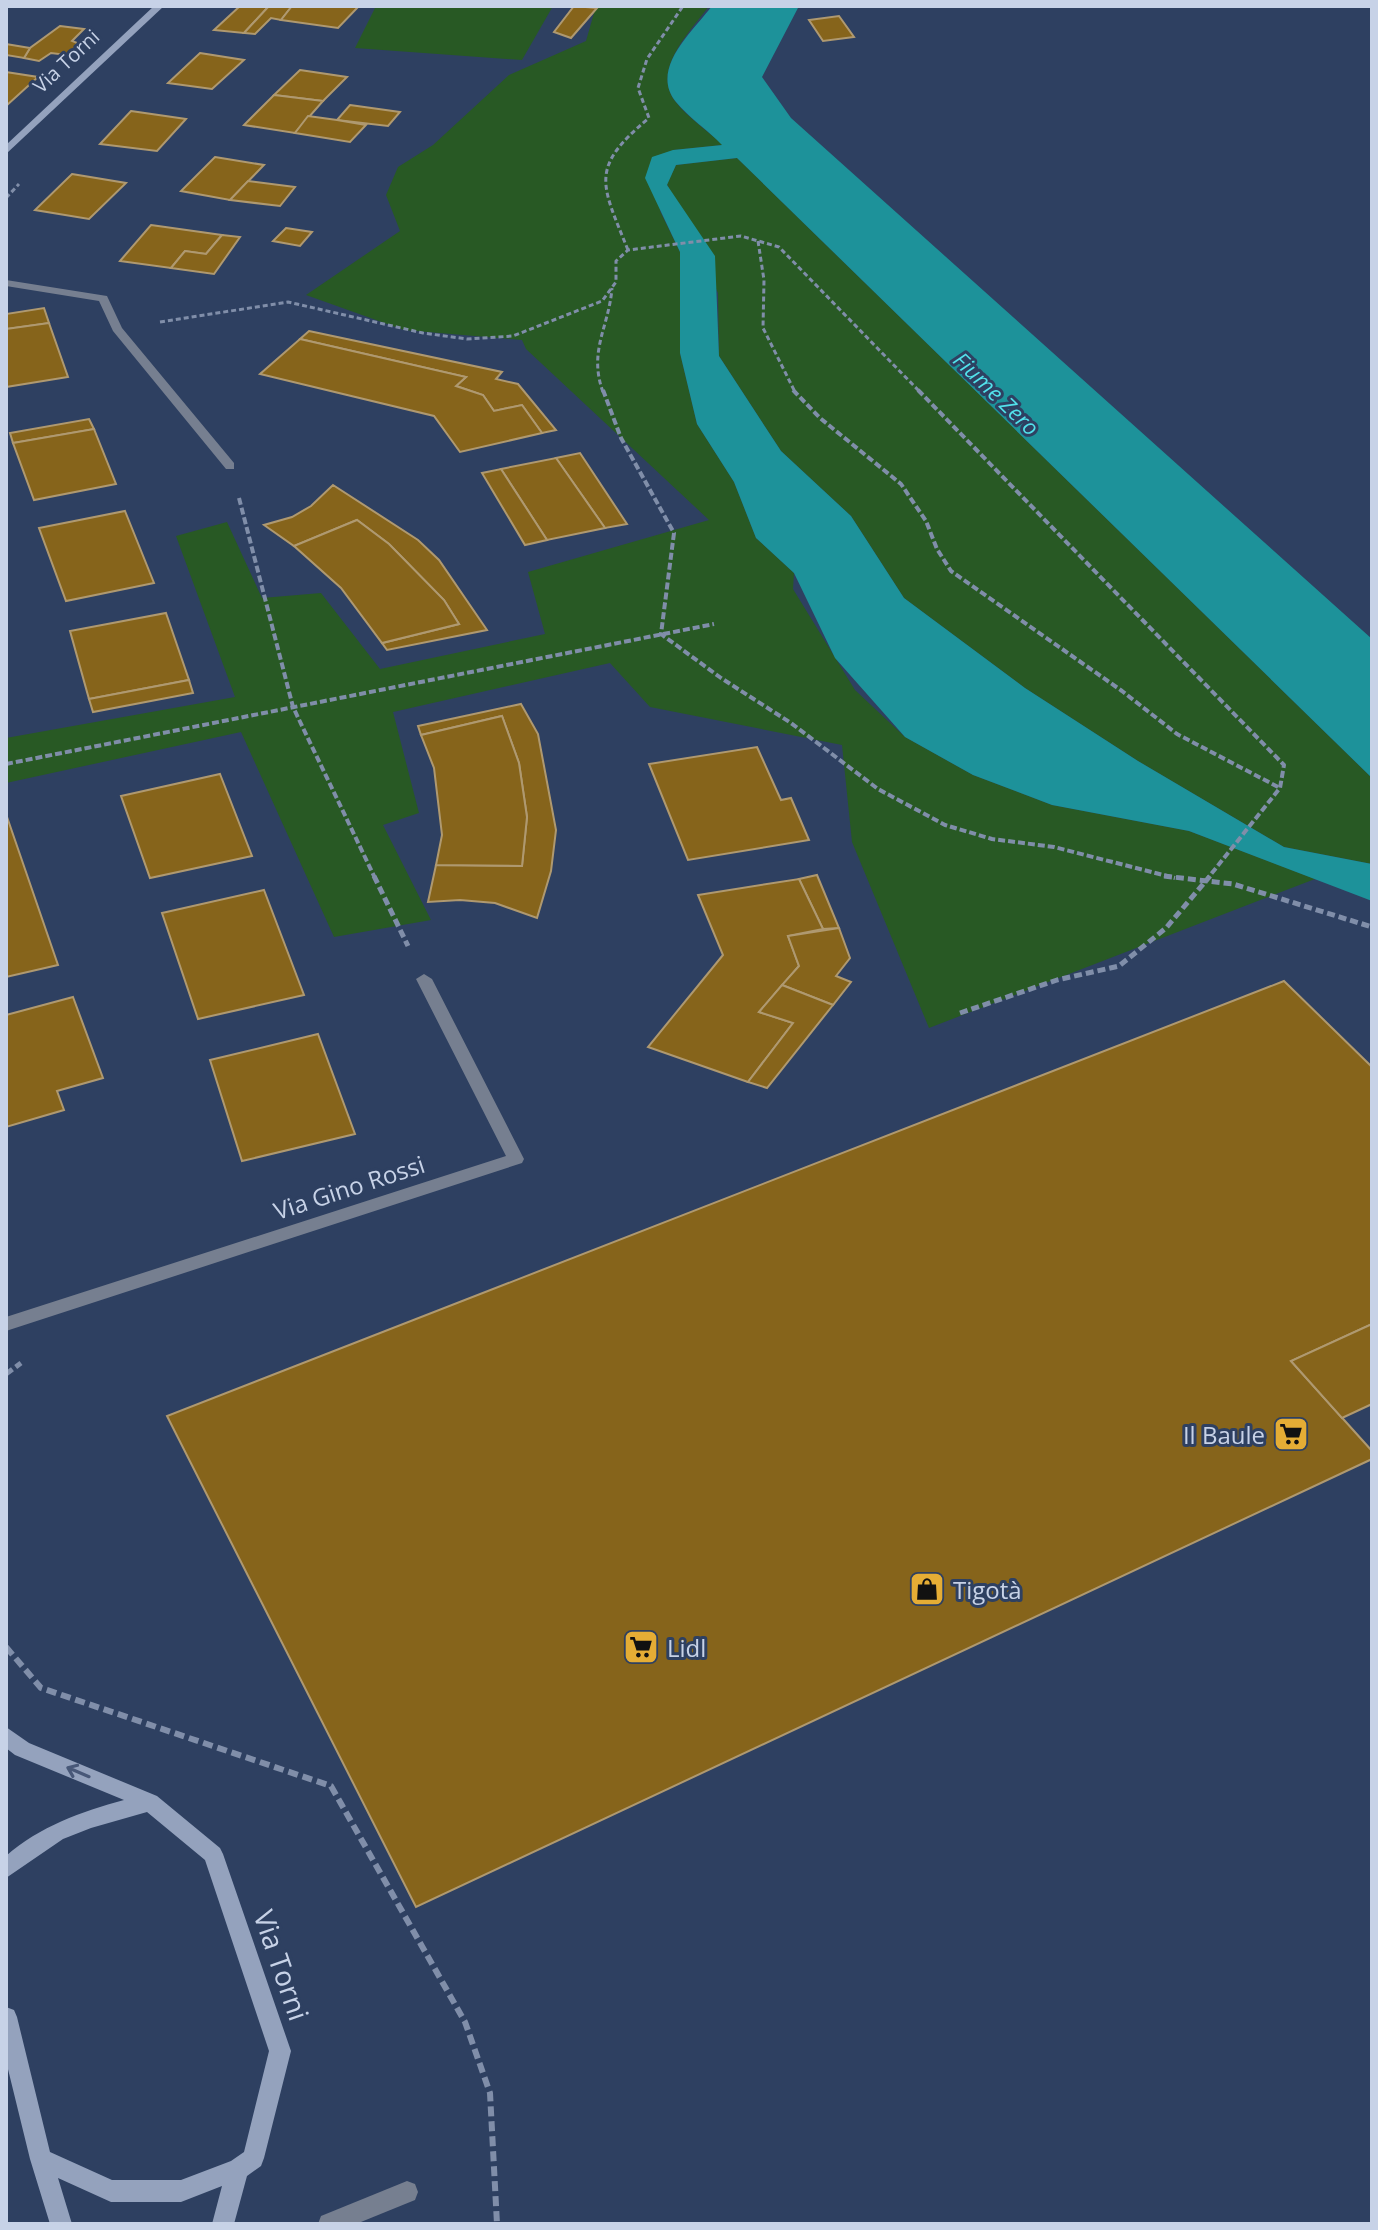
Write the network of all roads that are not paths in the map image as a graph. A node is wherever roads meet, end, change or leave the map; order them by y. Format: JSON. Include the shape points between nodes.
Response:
{"nodes":[{"id":1,"x":159,"y":6,"type":"edge"},
{"id":2,"x":6,"y":151,"type":"edge"},
{"id":3,"x":6,"y":283,"type":"edge"},
{"id":4,"x":230,"y":466,"type":"road end"},
{"id":5,"x":424,"y":979,"type":"road end"},
{"id":6,"x":6,"y":1324,"type":"edge"},
{"id":7,"x":6,"y":1736,"type":"edge"},
{"id":8,"x":150,"y":1802,"type":"junction"},
{"id":9,"x":6,"y":1869,"type":"edge"},
{"id":10,"x":6,"y":2017,"type":"edge"},
{"id":11,"x":41,"y":2159,"type":"junction"},
{"id":12,"x":238,"y":2169,"type":"junction"},
{"id":13,"x":407,"y":2192,"type":"dead end"},
{"id":14,"x":61,"y":2224,"type":"edge"},
{"id":15,"x":223,"y":2224,"type":"edge"},
{"id":16,"x":329,"y":2224,"type":"edge"}],
"edges":[{"from":1,"to":2,"type":"main road","name":"Via Torni"},
{"from":3,"to":4,"type":"street","via":[[103,298],[117,329]]},
{"from":5,"to":6,"type":"street","name":"Via Gino Rossi","via":[[516,1159]]},
{"from":8,"to":7,"type":"main road","name":"Via Torni","one_way":true,"via":[[22,1749]]},
{"from":8,"to":9,"type":"main road","via":[[62,1828],[29,1846]]},
{"from":8,"to":12,"type":"main road","name":"Via Torni","via":[[213,1854],[280,2051],[253,2158]]},
{"from":10,"to":11,"type":"main road"},
{"from":11,"to":12,"type":"main road","via":[[111,2191],[181,2191]]},
{"from":11,"to":14,"type":"main road"},
{"from":12,"to":15,"type":"main road","name":"Via Torni"},
{"from":13,"to":16,"type":"street"}]}
